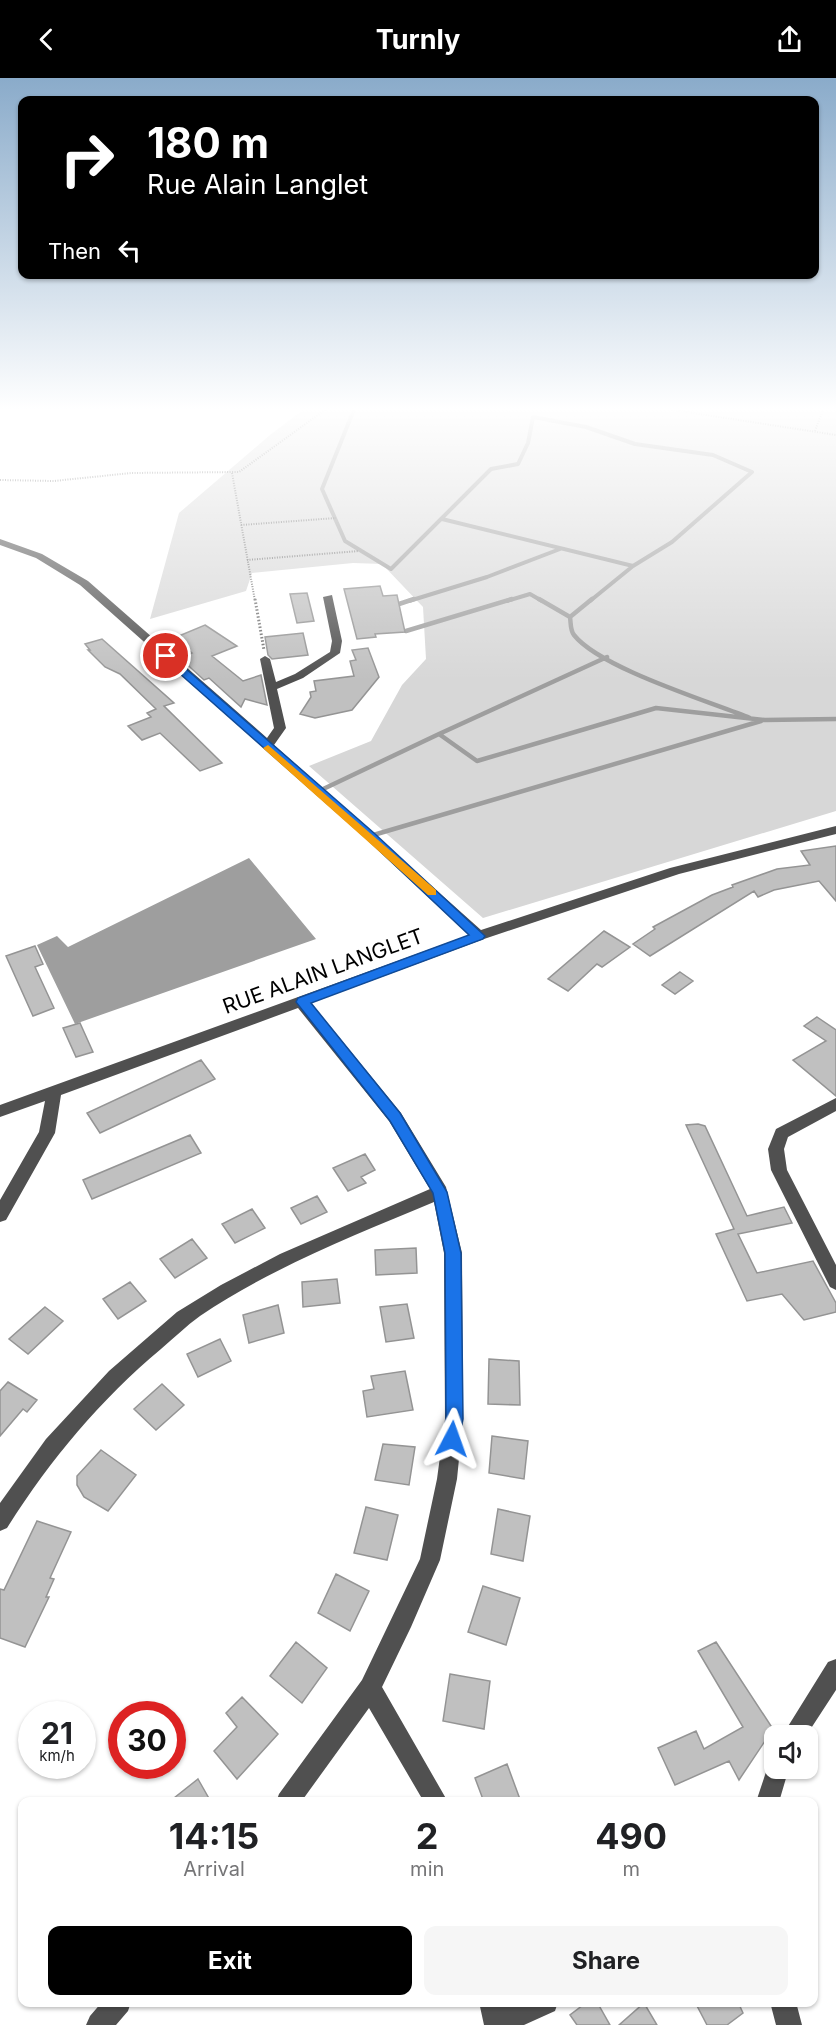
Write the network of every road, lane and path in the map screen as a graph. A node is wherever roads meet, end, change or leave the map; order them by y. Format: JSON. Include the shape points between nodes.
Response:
{"nodes":[{"id":1,"x":236,"y":498,"type":"edge"},
{"id":2,"x":336,"y":518,"type":"dead end"},
{"id":3,"x":241,"y":525,"type":"junction"},
{"id":4,"x":0,"y":542,"type":"edge"},
{"id":5,"x":359,"y":551,"type":"dead end"},
{"id":6,"x":247,"y":560,"type":"junction"},
{"id":7,"x":328,"y":597,"type":"dead end"},
{"id":8,"x":266,"y":659,"type":"joint"},
{"id":9,"x":272,"y":688,"type":"junction"},
{"id":10,"x":267,"y":747,"type":"junction"},
{"id":11,"x":836,"y":830,"type":"edge"},
{"id":12,"x":478,"y":936,"type":"junction"},
{"id":13,"x":302,"y":1002,"type":"junction"},
{"id":14,"x":54,"y":1091,"type":"junction"},
{"id":15,"x":836,"y":1104,"type":"edge"},
{"id":16,"x":0,"y":1111,"type":"edge"},
{"id":17,"x":440,"y":1192,"type":"junction"},
{"id":18,"x":0,"y":1215,"type":"edge"},
{"id":19,"x":836,"y":1282,"type":"edge"},
{"id":20,"x":0,"y":1521,"type":"edge"},
{"id":21,"x":836,"y":1670,"type":"edge"},
{"id":22,"x":370,"y":1688,"type":"junction"},
{"id":23,"x":800,"y":1725,"type":"edge"},
{"id":24,"x":774,"y":1779,"type":"edge"},
{"id":25,"x":291,"y":1797,"type":"edge"},
{"id":26,"x":434,"y":1797,"type":"edge"},
{"id":27,"x":769,"y":1797,"type":"edge"},
{"id":28,"x":115,"y":2007,"type":"edge"},
{"id":29,"x":493,"y":2007,"type":"edge"},
{"id":30,"x":535,"y":2007,"type":"edge"},
{"id":31,"x":784,"y":2007,"type":"edge"},
{"id":32,"x":99,"y":2025,"type":"edge"},
{"id":33,"x":497,"y":2025,"type":"edge"},
{"id":34,"x":789,"y":2025,"type":"edge"}],
"edges":[{"from":1,"to":3,"type":"path"},
{"from":2,"to":3,"type":"path"},
{"from":3,"to":6,"type":"path"},
{"from":4,"to":10,"type":"street","via":[[58,566],[84,583]]},
{"from":5,"to":6,"type":"path"},
{"from":6,"to":8,"type":"path"},
{"from":7,"to":9,"type":"street","via":[[337,641],[335,653]]},
{"from":8,"to":9,"type":"street"},
{"from":9,"to":10,"type":"street","via":[[280,728]]},
{"from":10,"to":12,"type":"street"},
{"from":11,"to":12,"type":"street","name":"RUE ALAIN LANGLET","via":[[675,872]]},
{"from":12,"to":13,"type":"street","name":"RUE ALAIN LANGLET"},
{"from":13,"to":14,"type":"street","name":"RUE ALAIN LANGLET"},
{"from":13,"to":17,"type":"street","via":[[395,1117]]},
{"from":14,"to":16,"type":"street","name":"RUE ALAIN LANGLET"},
{"from":14,"to":18,"type":"street","via":[[47,1133]]},
{"from":15,"to":19,"type":"street","via":[[782,1133],[776,1149],[779,1170]]},
{"from":17,"to":20,"type":"street","via":[[268,1269],[196,1309],[131,1361],[70,1425]]},
{"from":17,"to":22,"type":"street","via":[[453,1253],[454,1419],[447,1479],[430,1560]]},
{"from":21,"to":23,"type":"street"},
{"from":22,"to":25,"type":"street"},
{"from":22,"to":26,"type":"street"},
{"from":24,"to":27,"type":"street"},
{"from":28,"to":32,"type":"street"},
{"from":29,"to":33,"type":"street"},
{"from":30,"to":33,"type":"street"},
{"from":31,"to":34,"type":"street"}]}
